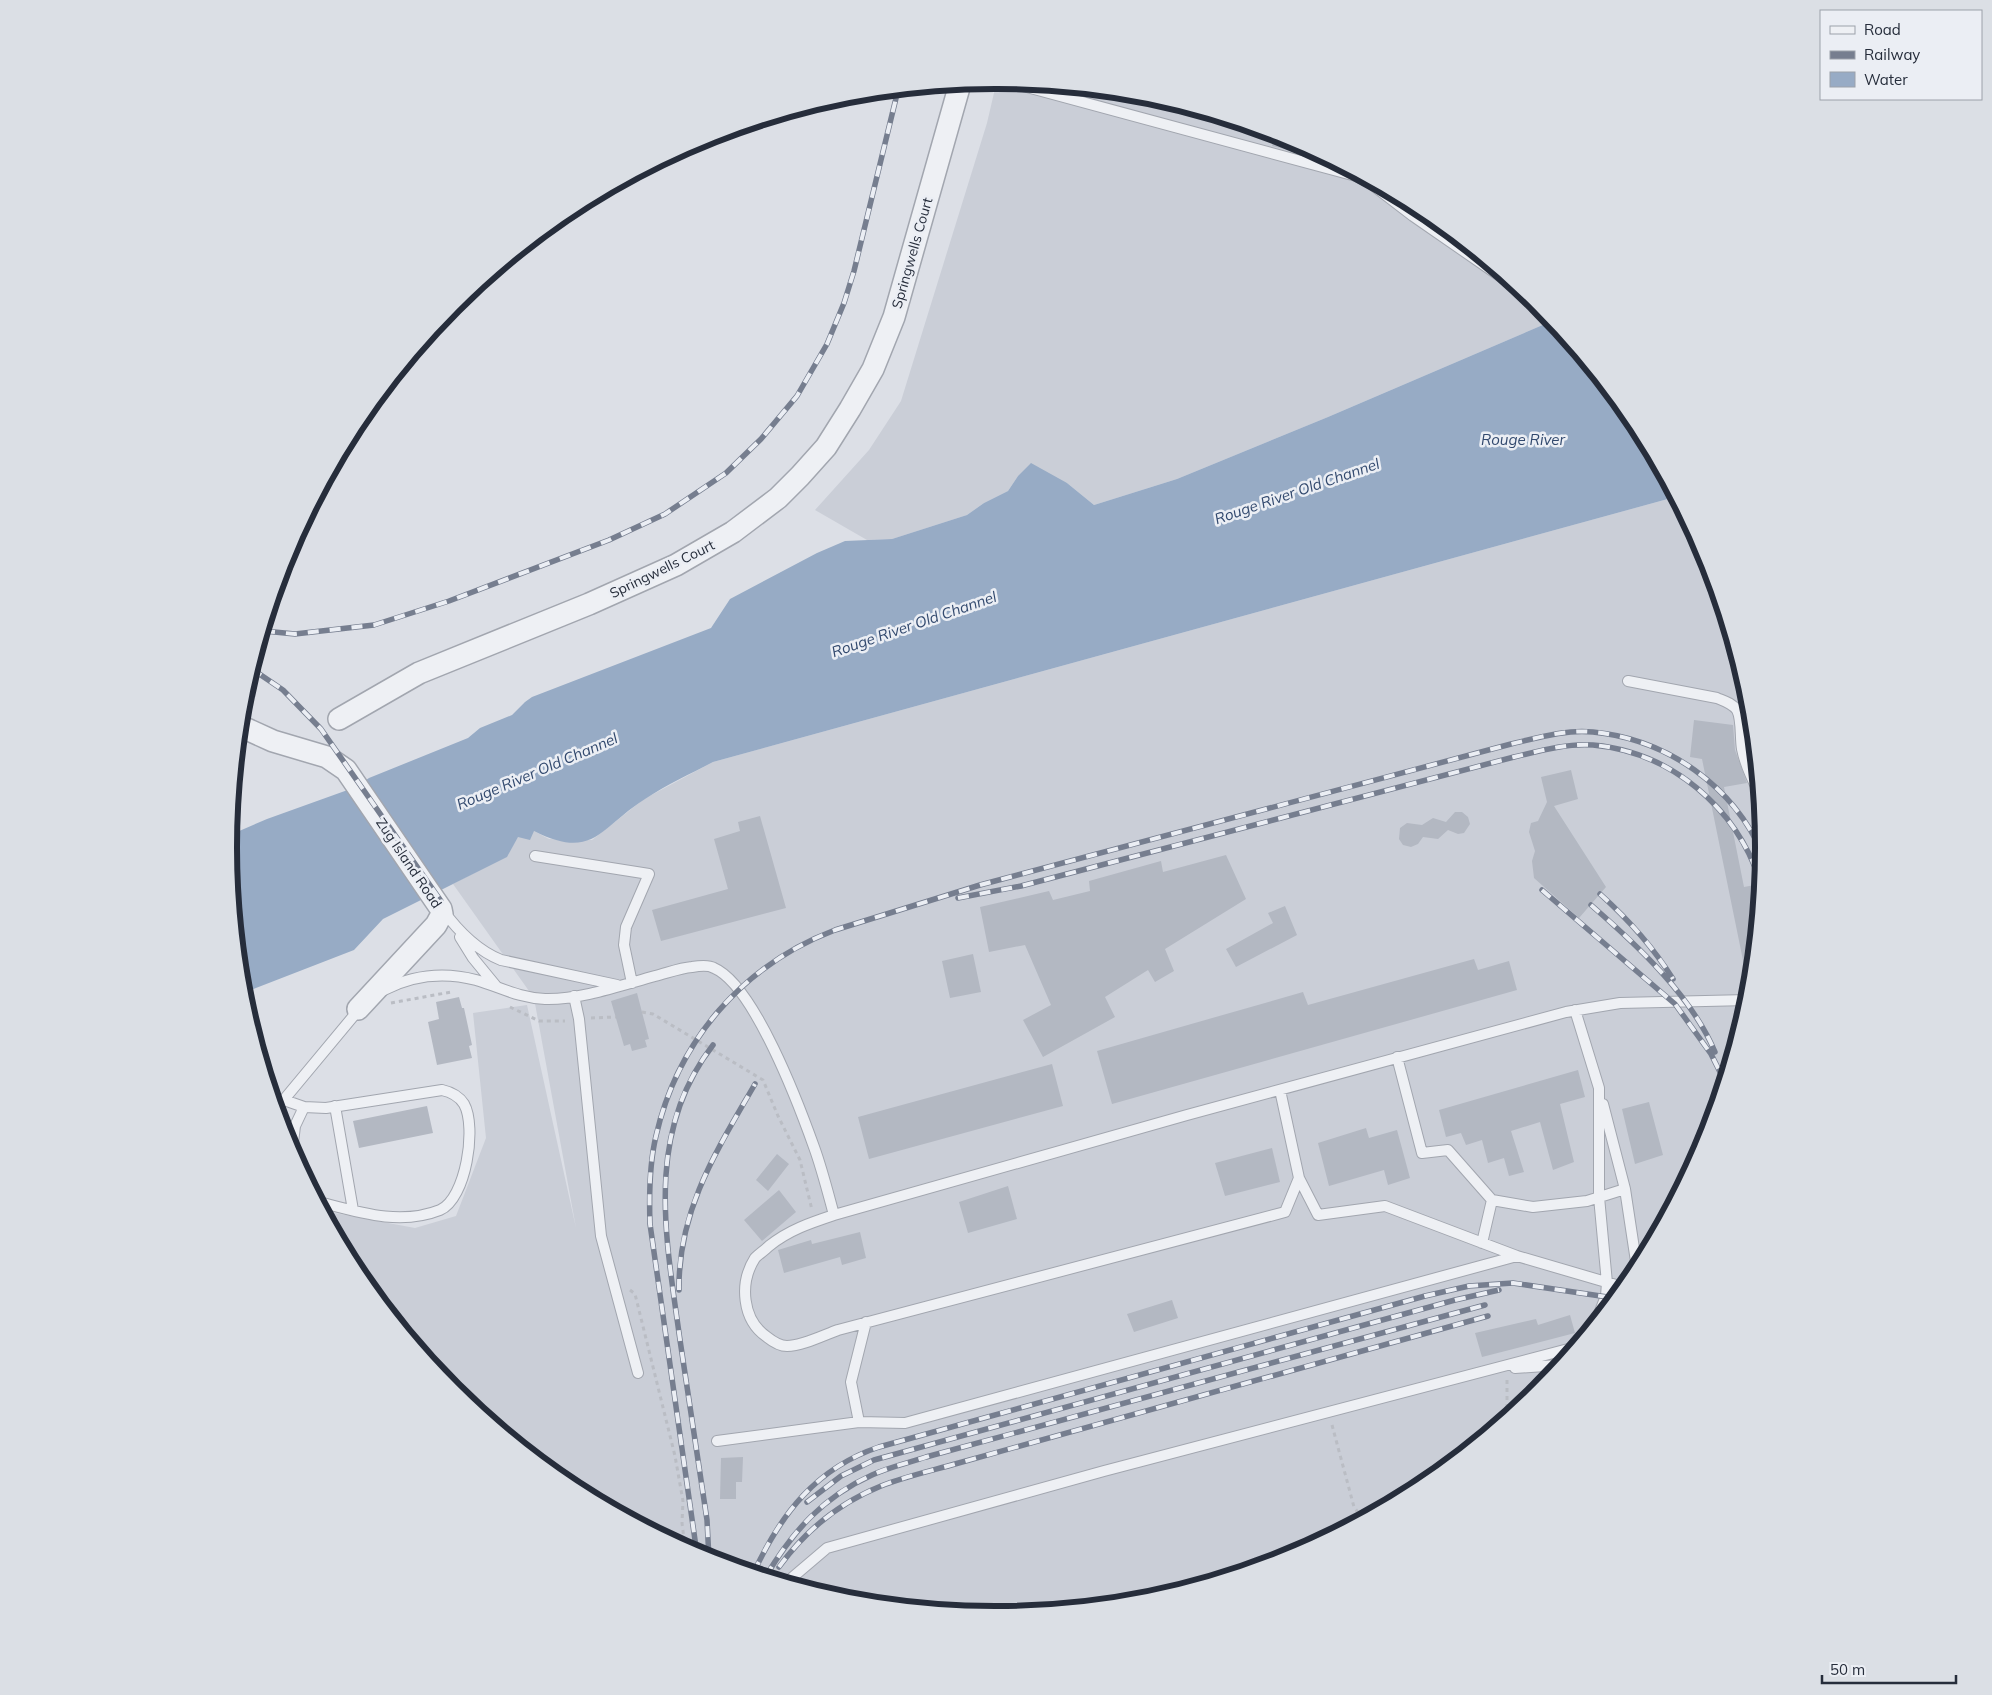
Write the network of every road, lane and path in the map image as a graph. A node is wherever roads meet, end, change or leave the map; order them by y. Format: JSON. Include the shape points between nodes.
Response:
{"nodes":[{"id":1,"x":958,"y":90,"type":"edge"},
{"id":2,"x":1037,"y":90,"type":"edge"},
{"id":3,"x":1341,"y":172,"type":"edge"},
{"id":4,"x":1398,"y":204,"type":"edge"},
{"id":5,"x":1467,"y":253,"type":"edge"},
{"id":6,"x":1628,"y":681,"type":"dead end"},
{"id":7,"x":339,"y":719,"type":"dead end"},
{"id":8,"x":247,"y":729,"type":"edge"},
{"id":9,"x":1751,"y":776,"type":"edge"},
{"id":10,"x":535,"y":856,"type":"dead end"},
{"id":11,"x":443,"y":910,"type":"junction"},
{"id":12,"x":632,"y":982,"type":"junction"},
{"id":13,"x":621,"y":986,"type":"junction"},
{"id":14,"x":498,"y":988,"type":"junction"},
{"id":15,"x":458,"y":992,"type":"dead end"},
{"id":16,"x":574,"y":996,"type":"junction"},
{"id":17,"x":1739,"y":1000,"type":"edge"},
{"id":18,"x":383,"y":1005,"type":"dead end"},
{"id":19,"x":506,"y":1005,"type":"dead end"},
{"id":20,"x":358,"y":1009,"type":"junction"},
{"id":21,"x":1575,"y":1010,"type":"junction"},
{"id":22,"x":642,"y":1012,"type":"dead end"},
{"id":23,"x":616,"y":1017,"type":"dead end"},
{"id":24,"x":579,"y":1020,"type":"junction"},
{"id":25,"x":1397,"y":1057,"type":"junction"},
{"id":26,"x":1600,"y":1088,"type":"junction"},
{"id":27,"x":1280,"y":1090,"type":"junction"},
{"id":28,"x":282,"y":1102,"type":"edge"},
{"id":29,"x":283,"y":1104,"type":"edge"},
{"id":30,"x":335,"y":1106,"type":"junction"},
{"id":31,"x":304,"y":1107,"type":"junction"},
{"id":32,"x":294,"y":1135,"type":"edge"},
{"id":33,"x":1299,"y":1178,"type":"junction"},
{"id":34,"x":1625,"y":1189,"type":"junction"},
{"id":35,"x":1600,"y":1197,"type":"junction"},
{"id":36,"x":1492,"y":1200,"type":"junction"},
{"id":37,"x":326,"y":1204,"type":"edge"},
{"id":38,"x":353,"y":1210,"type":"junction"},
{"id":39,"x":834,"y":1215,"type":"junction"},
{"id":40,"x":817,"y":1221,"type":"junction"},
{"id":41,"x":1482,"y":1243,"type":"junction"},
{"id":42,"x":1517,"y":1256,"type":"junction"},
{"id":43,"x":1635,"y":1256,"type":"edge"},
{"id":44,"x":1607,"y":1282,"type":"junction"},
{"id":45,"x":1616,"y":1285,"type":"edge"},
{"id":46,"x":1607,"y":1297,"type":"edge"},
{"id":47,"x":866,"y":1322,"type":"junction"},
{"id":48,"x":1564,"y":1350,"type":"edge"},
{"id":49,"x":1550,"y":1366,"type":"edge"},
{"id":50,"x":1506,"y":1368,"type":"junction"},
{"id":51,"x":1492,"y":1369,"type":"junction"},
{"id":52,"x":638,"y":1373,"type":"dead end"},
{"id":53,"x":1507,"y":1408,"type":"edge"},
{"id":54,"x":1328,"y":1412,"type":"junction"},
{"id":55,"x":859,"y":1422,"type":"junction"},
{"id":56,"x":718,"y":1441,"type":"dead end"},
{"id":57,"x":1359,"y":1514,"type":"edge"},
{"id":58,"x":792,"y":1578,"type":"edge"}],
"edges":[{"from":1,"to":7,"type":"street","name":"Springwells Court","via":[[897,308],[873,369],[826,447],[800,476],[778,498],[733,532],[676,565],[419,673]]},
{"from":2,"to":3,"type":"lane"},
{"from":4,"to":5,"type":"lane"},
{"from":6,"to":9,"type":"lane","via":[[1729,703],[1737,710],[1740,720],[1742,751]]},
{"from":8,"to":11,"type":"street","name":"Zug Island Road","via":[[273,741],[326,757],[346,770]]},
{"from":10,"to":12,"type":"lane","via":[[649,874],[626,927],[624,945]]},
{"from":11,"to":13,"type":"lane","via":[[461,933],[491,956]]},
{"from":11,"to":14,"type":"lane"},
{"from":11,"to":20,"type":"street","name":"Zug Island Road","via":[[439,921]]},
{"from":12,"to":13,"type":"lane"},
{"from":12,"to":39,"type":"lane","via":[[691,967],[713,967],[731,979],[753,1009],[796,1102]]},
{"from":13,"to":16,"type":"lane"},
{"from":14,"to":16,"type":"lane","via":[[534,998]]},
{"from":14,"to":20,"type":"lane","via":[[456,976],[426,976],[399,982]]},
{"from":15,"to":18,"type":"path"},
{"from":16,"to":24,"type":"lane"},
{"from":17,"to":21,"type":"lane","via":[[1620,1003]]},
{"from":19,"to":24,"type":"path","via":[[539,1021]]},
{"from":20,"to":28,"type":"lane","name":"Zug Island Road"},
{"from":21,"to":25,"type":"lane"},
{"from":21,"to":26,"type":"lane"},
{"from":22,"to":40,"type":"path","via":[[653,1014],[763,1080],[800,1160],[809,1203]]},
{"from":23,"to":24,"type":"path"},
{"from":24,"to":52,"type":"lane","via":[[602,1236]]},
{"from":25,"to":27,"type":"lane"},
{"from":25,"to":36,"type":"lane","via":[[1422,1153],[1448,1150]]},
{"from":26,"to":34,"type":"lane"},
{"from":26,"to":35,"type":"lane"},
{"from":27,"to":33,"type":"lane"},
{"from":27,"to":39,"type":"lane"},
{"from":29,"to":31,"type":"lane"},
{"from":30,"to":31,"type":"lane"},
{"from":30,"to":38,"type":"lane"},
{"from":30,"to":38,"type":"lane","via":[[442,1090],[454,1093],[464,1104],[469,1120],[468,1147],[459,1187],[454,1199],[442,1209],[400,1217]]},
{"from":31,"to":32,"type":"lane"},
{"from":33,"to":41,"type":"lane","via":[[1318,1214],[1385,1206]]},
{"from":33,"to":47,"type":"lane","via":[[1285,1212]]},
{"from":34,"to":35,"type":"lane"},
{"from":34,"to":43,"type":"lane"},
{"from":35,"to":36,"type":"lane","via":[[1533,1207]]},
{"from":35,"to":44,"type":"lane"},
{"from":36,"to":41,"type":"lane"},
{"from":37,"to":38,"type":"lane"},
{"from":39,"to":40,"type":"lane"},
{"from":40,"to":47,"type":"lane","via":[[779,1238],[756,1258],[748,1273],[744,1294],[748,1312],[759,1331],[774,1342],[787,1346]]},
{"from":41,"to":42,"type":"lane"},
{"from":42,"to":44,"type":"lane"},
{"from":42,"to":55,"type":"lane","via":[[906,1423]]},
{"from":44,"to":45,"type":"lane"},
{"from":44,"to":46,"type":"lane"},
{"from":47,"to":55,"type":"lane","via":[[851,1382]]},
{"from":48,"to":51,"type":"lane"},
{"from":49,"to":50,"type":"lane"},
{"from":50,"to":51,"type":"lane"},
{"from":50,"to":53,"type":"path"},
{"from":51,"to":54,"type":"lane"},
{"from":54,"to":57,"type":"path","via":[[1354,1507]]},
{"from":54,"to":58,"type":"lane","via":[[827,1548]]},
{"from":55,"to":56,"type":"lane"}]}
